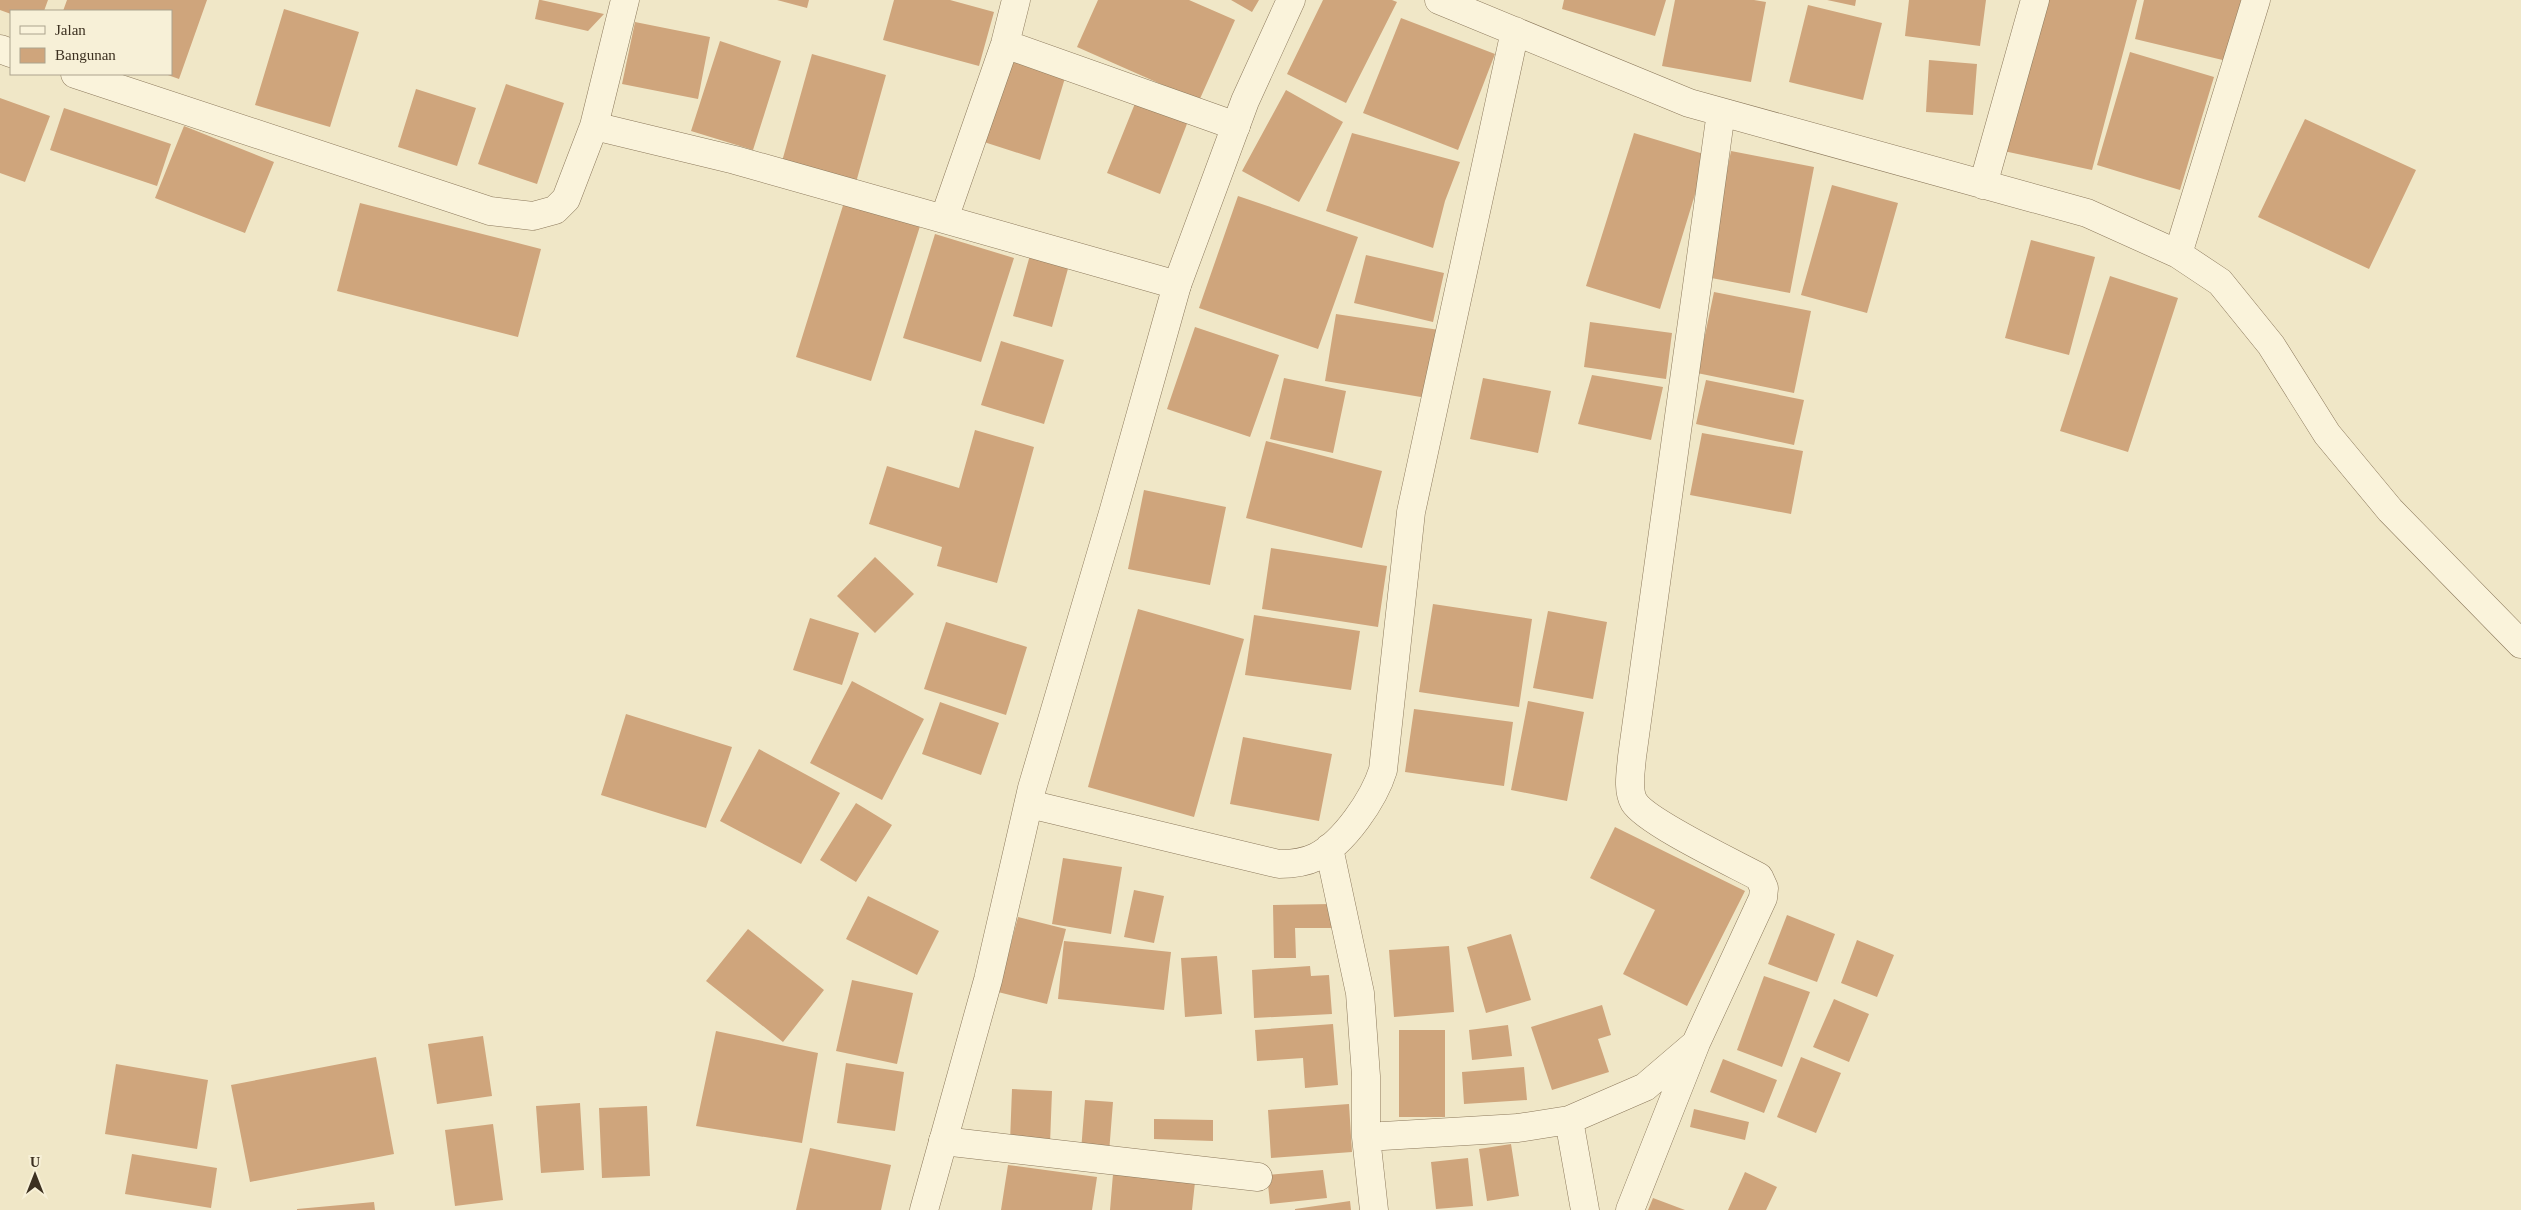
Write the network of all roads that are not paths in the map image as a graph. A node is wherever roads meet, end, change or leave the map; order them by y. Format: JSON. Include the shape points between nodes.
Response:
{"nodes":[{"id":1,"x":624,"y":0,"type":"edge"},
{"id":2,"x":1016,"y":0,"type":"edge"},
{"id":3,"x":1291,"y":0,"type":"edge"},
{"id":4,"x":1439,"y":0,"type":"edge"},
{"id":5,"x":2035,"y":0,"type":"edge"},
{"id":6,"x":2256,"y":0,"type":"edge"},
{"id":7,"x":1515,"y":31,"type":"junction"},
{"id":8,"x":1005,"y":44,"type":"junction"},
{"id":9,"x":78,"y":75,"type":"edge"},
{"id":10,"x":1721,"y":112,"type":"junction"},
{"id":11,"x":594,"y":126,"type":"junction"},
{"id":12,"x":1236,"y":126,"type":"junction"},
{"id":13,"x":1983,"y":185,"type":"junction"},
{"id":14,"x":944,"y":220,"type":"junction"},
{"id":15,"x":2178,"y":254,"type":"junction"},
{"id":16,"x":1176,"y":285,"type":"junction"},
{"id":17,"x":2521,"y":644,"type":"edge"},
{"id":18,"x":1029,"y":804,"type":"junction"},
{"id":19,"x":1330,"y":848,"type":"junction"},
{"id":20,"x":1696,"y":1043,"type":"junction"},
{"id":21,"x":1569,"y":1120,"type":"junction"},
{"id":22,"x":1366,"y":1137,"type":"junction"},
{"id":23,"x":943,"y":1141,"type":"junction"},
{"id":24,"x":1258,"y":1177,"type":"dead end"},
{"id":25,"x":924,"y":1210,"type":"edge"},
{"id":26,"x":1374,"y":1210,"type":"edge"},
{"id":27,"x":1585,"y":1210,"type":"edge"},
{"id":28,"x":1630,"y":1210,"type":"edge"}],
"edges":[{"from":1,"to":11,"type":"street"},
{"from":2,"to":8,"type":"street"},
{"from":3,"to":12,"type":"street"},
{"from":4,"to":7,"type":"street"},
{"from":5,"to":13,"type":"street"},
{"from":6,"to":15,"type":"street"},
{"from":7,"to":10,"type":"street","via":[[1689,103]]},
{"from":7,"to":19,"type":"street","via":[[1411,512],[1383,770],[1366,808]]},
{"from":8,"to":12,"type":"street"},
{"from":8,"to":14,"type":"street"},
{"from":9,"to":11,"type":"street","via":[[490,211],[533,216],[555,210],[566,200]]},
{"from":10,"to":13,"type":"street"},
{"from":10,"to":20,"type":"street","via":[[1630,784],[1633,802],[1648,817],[1760,877],[1764,888],[1764,898]]},
{"from":11,"to":14,"type":"street","via":[[735,160]]},
{"from":12,"to":16,"type":"street"},
{"from":13,"to":15,"type":"street","via":[[2088,214]]},
{"from":14,"to":16,"type":"street"},
{"from":15,"to":17,"type":"street","via":[[2220,282],[2271,345],[2327,434],[2390,510]]},
{"from":16,"to":18,"type":"street"},
{"from":18,"to":19,"type":"street","via":[[1278,864],[1296,864]]},
{"from":18,"to":23,"type":"street","via":[[988,980]]},
{"from":19,"to":22,"type":"street","via":[[1360,993],[1366,1076]]},
{"from":20,"to":21,"type":"street","via":[[1646,1087]]},
{"from":20,"to":28,"type":"street"},
{"from":21,"to":22,"type":"street","via":[[1518,1128]]},
{"from":21,"to":27,"type":"street"},
{"from":22,"to":26,"type":"street"},
{"from":23,"to":24,"type":"street"},
{"from":23,"to":25,"type":"street"}]}
